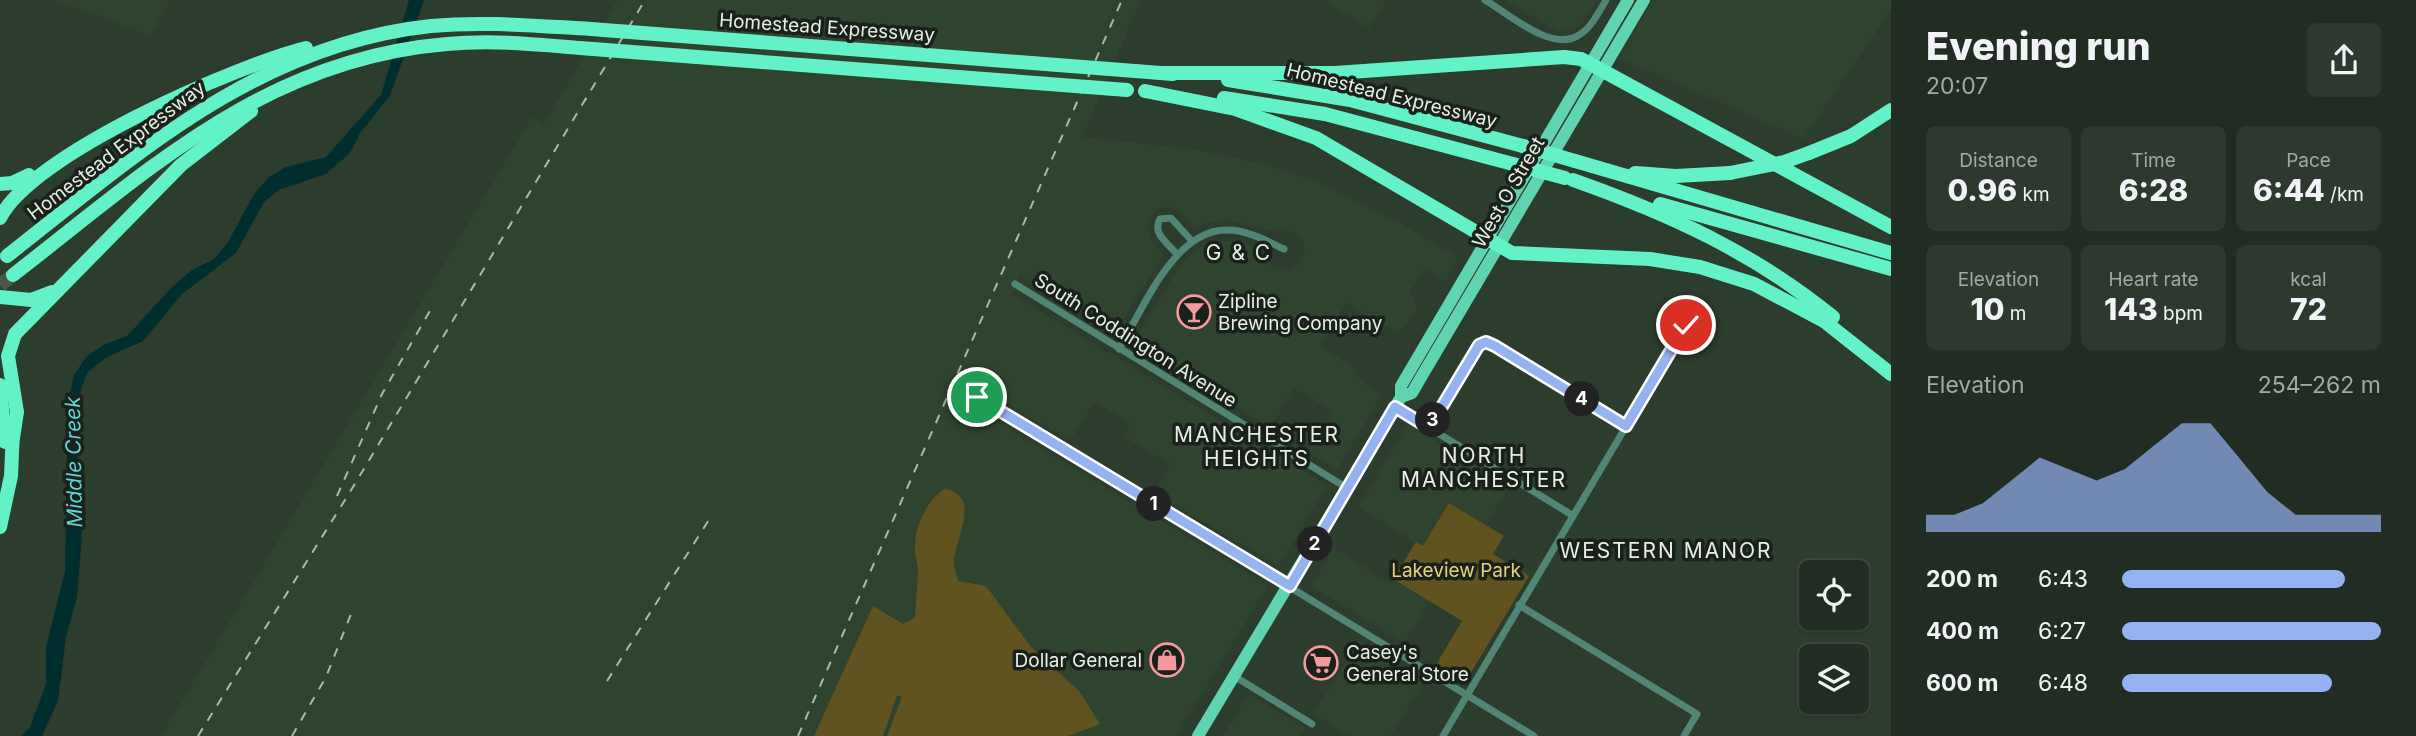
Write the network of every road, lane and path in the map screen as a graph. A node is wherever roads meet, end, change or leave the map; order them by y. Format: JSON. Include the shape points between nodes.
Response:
{"nodes":[{"id":1,"x":1485,"y":0,"type":"edge"},
{"id":2,"x":1606,"y":0,"type":"edge"},
{"id":3,"x":1628,"y":0,"type":"edge"},
{"id":4,"x":1644,"y":0,"type":"edge"},
{"id":5,"x":362,"y":39,"type":"junction"},
{"id":6,"x":1597,"y":66,"type":"junction"},
{"id":7,"x":318,"y":71,"type":"junction"},
{"id":8,"x":1164,"y":73,"type":"junction"},
{"id":9,"x":1145,"y":91,"type":"junction"},
{"id":10,"x":1891,"y":110,"type":"edge"},
{"id":11,"x":83,"y":148,"type":"junction"},
{"id":12,"x":1575,"y":161,"type":"junction"},
{"id":13,"x":1569,"y":179,"type":"junction"},
{"id":14,"x":0,"y":184,"type":"edge"},
{"id":15,"x":0,"y":218,"type":"edge"},
{"id":16,"x":1891,"y":227,"type":"edge"},
{"id":17,"x":1191,"y":240,"type":"junction"},
{"id":18,"x":1493,"y":242,"type":"junction"},
{"id":19,"x":1284,"y":249,"type":"dead end"},
{"id":20,"x":1176,"y":253,"type":"junction"},
{"id":21,"x":1891,"y":253,"type":"edge"},
{"id":22,"x":7,"y":256,"type":"dead end"},
{"id":23,"x":1891,"y":269,"type":"edge"},
{"id":24,"x":12,"y":275,"type":"tunnel mouth"},
{"id":25,"x":64,"y":282,"type":"junction"},
{"id":26,"x":1015,"y":284,"type":"dead end"},
{"id":27,"x":5,"y":298,"type":"edge"},
{"id":28,"x":1687,"y":310,"type":"dead end"},
{"id":29,"x":0,"y":349,"type":"edge"},
{"id":30,"x":1119,"y":349,"type":"junction"},
{"id":31,"x":1891,"y":369,"type":"edge"},
{"id":32,"x":1891,"y":374,"type":"edge"},
{"id":33,"x":0,"y":385,"type":"edge"},
{"id":34,"x":966,"y":390,"type":"dead end"},
{"id":35,"x":1398,"y":402,"type":"junction"},
{"id":36,"x":1626,"y":426,"type":"junction"},
{"id":37,"x":1429,"y":428,"type":"junction"},
{"id":38,"x":13,"y":438,"type":"junction"},
{"id":39,"x":1348,"y":488,"type":"junction"},
{"id":40,"x":1572,"y":515,"type":"junction"},
{"id":41,"x":1,"y":524,"type":"edge"},
{"id":42,"x":1290,"y":586,"type":"junction"},
{"id":43,"x":1519,"y":605,"type":"junction"},
{"id":44,"x":1234,"y":676,"type":"junction"},
{"id":45,"x":1468,"y":695,"type":"junction"},
{"id":46,"x":1312,"y":724,"type":"dead end"},
{"id":47,"x":1198,"y":736,"type":"edge"},
{"id":48,"x":1443,"y":736,"type":"edge"},
{"id":49,"x":1534,"y":736,"type":"edge"},
{"id":50,"x":1684,"y":736,"type":"edge"}],
"edges":[{"from":1,"to":2,"type":"street","via":[[1548,37],[1571,39],[1585,31]]},
{"from":3,"to":6,"type":"main road","name":"West O Street"},
{"from":4,"to":6,"type":"main road","name":"West O Street"},
{"from":5,"to":8,"type":"highway","name":"Homestead Expressway","bridge":true,"via":[[491,23]]},
{"from":5,"to":11,"type":"highway","via":[[334,40],[232,71],[174,97]]},
{"from":5,"to":22,"type":"highway","name":"Homestead Expressway","via":[[290,62],[217,99]]},
{"from":6,"to":8,"type":"highway","via":[[1564,57],[1335,73]]},
{"from":6,"to":16,"type":"highway"},
{"from":6,"to":18,"type":"main road","name":"West O Street"},
{"from":7,"to":9,"type":"highway","name":"Homestead Expressway","bridge":true,"via":[[448,44],[506,43]]},
{"from":7,"to":24,"type":"highway","name":"Homestead Expressway","via":[[260,96],[208,127]]},
{"from":7,"to":25,"type":"highway","via":[[213,138]]},
{"from":8,"to":12,"type":"highway","name":"Homestead Expressway","bridge":true,"via":[[1336,97]]},
{"from":9,"to":13,"type":"highway","name":"Homestead Expressway","bridge":true,"via":[[1325,114]]},
{"from":9,"to":18,"type":"highway","via":[[1235,108],[1316,138]]},
{"from":10,"to":12,"type":"highway","bridge":true,"via":[[1862,130],[1809,153],[1730,173],[1657,176]]},
{"from":11,"to":14,"type":"highway","via":[[65,153],[19,180]]},
{"from":11,"to":15,"type":"highway","via":[[26,184]]},
{"from":12,"to":21,"type":"highway"},
{"from":13,"to":23,"type":"highway"},
{"from":13,"to":31,"type":"highway","via":[[1669,216],[1740,253],[1831,315]]},
{"from":17,"to":19,"type":"street","via":[[1227,230]]},
{"from":17,"to":20,"type":"street"},
{"from":17,"to":20,"type":"street","via":[[1171,218],[1160,219],[1158,233]]},
{"from":18,"to":32,"type":"highway","via":[[1520,255],[1650,259],[1727,275],[1808,311],[1846,335]]},
{"from":18,"to":35,"type":"main road","name":"West O Street","via":[[1412,393]]},
{"from":20,"to":30,"type":"street"},
{"from":25,"to":27,"type":"highway","via":[[42,298]]},
{"from":25,"to":38,"type":"highway","via":[[17,331],[10,345],[17,412]]},
{"from":26,"to":30,"type":"street","name":"South Coddington Avenue"},
{"from":28,"to":36,"type":"street","via":[[1686,325]]},
{"from":29,"to":38,"type":"highway"},
{"from":30,"to":39,"type":"street","name":"South Coddington Avenue"},
{"from":33,"to":41,"type":"highway","via":[[5,434]]},
{"from":34,"to":42,"type":"street"},
{"from":35,"to":37,"type":"street"},
{"from":35,"to":39,"type":"main road","name":"West O Street"},
{"from":36,"to":37,"type":"street","via":[[1495,346],[1482,344]]},
{"from":36,"to":40,"type":"street"},
{"from":37,"to":40,"type":"street"},
{"from":38,"to":41,"type":"highway"},
{"from":39,"to":42,"type":"main road","name":"West O Street"},
{"from":40,"to":43,"type":"street"},
{"from":42,"to":44,"type":"main road","name":"West O Street"},
{"from":42,"to":45,"type":"street"},
{"from":43,"to":45,"type":"street"},
{"from":43,"to":50,"type":"street","via":[[1697,714]]},
{"from":44,"to":46,"type":"street"},
{"from":44,"to":47,"type":"main road","name":"West O Street"},
{"from":45,"to":48,"type":"street"},
{"from":45,"to":49,"type":"street"}]}
